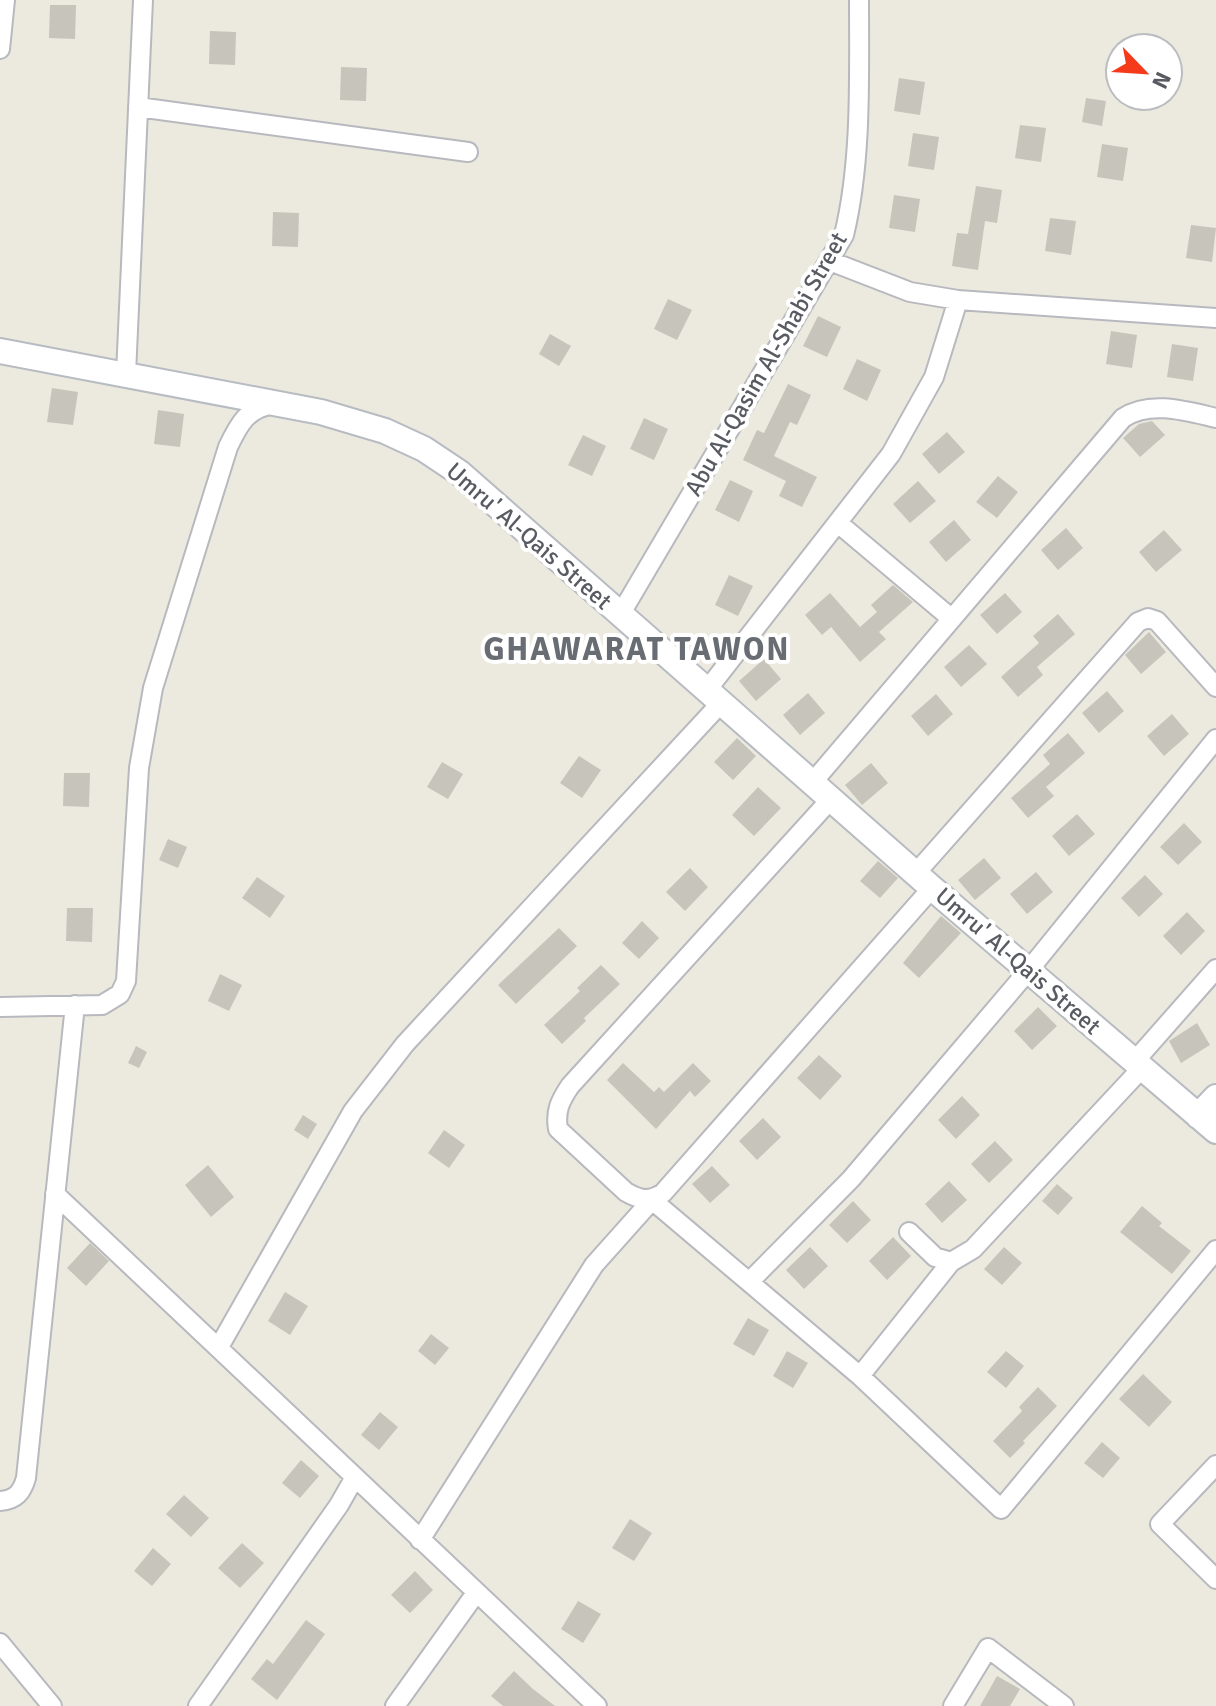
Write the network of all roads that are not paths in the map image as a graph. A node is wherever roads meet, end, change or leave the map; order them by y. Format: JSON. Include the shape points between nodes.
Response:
{"nodes":[{"id":1,"x":5,"y":0,"type":"edge"},
{"id":2,"x":143,"y":0,"type":"edge"},
{"id":3,"x":859,"y":0,"type":"edge"},
{"id":4,"x":0,"y":49,"type":"edge"},
{"id":5,"x":138,"y":107,"type":"junction"},
{"id":6,"x":468,"y":152,"type":"dead end"},
{"id":7,"x":830,"y":261,"type":"junction"},
{"id":8,"x":958,"y":300,"type":"junction"},
{"id":9,"x":1216,"y":318,"type":"edge"},
{"id":10,"x":0,"y":351,"type":"edge"},
{"id":11,"x":126,"y":374,"type":"junction"},
{"id":12,"x":281,"y":403,"type":"junction"},
{"id":13,"x":1216,"y":418,"type":"edge"},
{"id":14,"x":838,"y":523,"type":"junction"},
{"id":15,"x":620,"y":615,"type":"junction"},
{"id":16,"x":952,"y":619,"type":"junction"},
{"id":17,"x":1216,"y":687,"type":"edge"},
{"id":18,"x":714,"y":696,"type":"junction"},
{"id":19,"x":1216,"y":739,"type":"edge"},
{"id":20,"x":812,"y":783,"type":"junction"},
{"id":21,"x":831,"y":799,"type":"junction"},
{"id":22,"x":924,"y":880,"type":"junction"},
{"id":23,"x":1216,"y":969,"type":"edge"},
{"id":24,"x":1028,"y":971,"type":"junction"},
{"id":25,"x":75,"y":1005,"type":"junction"},
{"id":26,"x":0,"y":1007,"type":"edge"},
{"id":27,"x":1138,"y":1065,"type":"junction"},
{"id":28,"x":1216,"y":1097,"type":"edge"},
{"id":29,"x":1207,"y":1124,"type":"edge"},
{"id":30,"x":55,"y":1194,"type":"junction"},
{"id":31,"x":652,"y":1200,"type":"junction"},
{"id":32,"x":909,"y":1232,"type":"dead end"},
{"id":33,"x":1216,"y":1250,"type":"edge"},
{"id":34,"x":951,"y":1262,"type":"junction"},
{"id":35,"x":749,"y":1282,"type":"junction"},
{"id":36,"x":219,"y":1347,"type":"junction"},
{"id":37,"x":860,"y":1376,"type":"junction"},
{"id":38,"x":1216,"y":1465,"type":"edge"},
{"id":39,"x":355,"y":1477,"type":"junction"},
{"id":40,"x":0,"y":1501,"type":"edge"},
{"id":41,"x":420,"y":1540,"type":"junction"},
{"id":42,"x":1216,"y":1579,"type":"edge"},
{"id":43,"x":476,"y":1593,"type":"junction"},
{"id":44,"x":0,"y":1643,"type":"edge"},
{"id":45,"x":52,"y":1706,"type":"edge"},
{"id":46,"x":198,"y":1706,"type":"edge"},
{"id":47,"x":395,"y":1706,"type":"edge"},
{"id":48,"x":597,"y":1706,"type":"edge"},
{"id":49,"x":953,"y":1706,"type":"edge"},
{"id":50,"x":1064,"y":1706,"type":"edge"}],
"edges":[{"from":1,"to":4,"type":"street"},
{"from":2,"to":5,"type":"street"},
{"from":3,"to":7,"type":"street","name":"Abu Al-Qasim Al-Shabi Street","via":[[852,204]]},
{"from":5,"to":6,"type":"street"},
{"from":5,"to":11,"type":"street"},
{"from":7,"to":8,"type":"street","via":[[910,292]]},
{"from":7,"to":15,"type":"street","name":"Abu Al-Qasim Al-Shabi Street"},
{"from":8,"to":9,"type":"street"},
{"from":8,"to":14,"type":"street","via":[[934,377],[891,454]]},
{"from":10,"to":11,"type":"street","name":"Umru' Al-Qais Street"},
{"from":11,"to":12,"type":"street","name":"Umru' Al-Qais Street"},
{"from":12,"to":15,"type":"street","name":"Umru' Al-Qais Street","via":[[385,431],[424,449],[460,473]]},
{"from":12,"to":25,"type":"street","via":[[258,407],[240,421],[228,447],[153,688],[139,768],[126,981],[120,994],[102,1005]]},
{"from":13,"to":16,"type":"street","via":[[1149,407],[1123,418]]},
{"from":14,"to":16,"type":"street"},
{"from":14,"to":18,"type":"street"},
{"from":15,"to":18,"type":"street","name":"Umru' Al-Qais Street"},
{"from":16,"to":20,"type":"street"},
{"from":17,"to":22,"type":"street","via":[[1157,621],[1138,622]]},
{"from":18,"to":20,"type":"street","name":"Umru' Al-Qais Street"},
{"from":18,"to":36,"type":"street","via":[[405,1044],[353,1111]]},
{"from":19,"to":24,"type":"street"},
{"from":20,"to":21,"type":"street","name":"Umru' Al-Qais Street"},
{"from":21,"to":22,"type":"street","name":"Umru' Al-Qais Street"},
{"from":21,"to":31,"type":"street","via":[[559,1103],[558,1129],[626,1192]]},
{"from":22,"to":24,"type":"street","name":"Umru' Al-Qais Street"},
{"from":22,"to":31,"type":"street","via":[[673,1182]]},
{"from":23,"to":27,"type":"street"},
{"from":24,"to":27,"type":"street","name":"Umru' Al-Qais Street"},
{"from":24,"to":35,"type":"street","via":[[851,1179]]},
{"from":25,"to":26,"type":"street"},
{"from":25,"to":30,"type":"street"},
{"from":27,"to":29,"type":"street","name":"Umru' Al-Qais Street"},
{"from":27,"to":34,"type":"street","via":[[973,1249]]},
{"from":28,"to":29,"type":"street"},
{"from":30,"to":36,"type":"street"},
{"from":30,"to":40,"type":"street","via":[[26,1478],[22,1491]]},
{"from":31,"to":35,"type":"street"},
{"from":31,"to":41,"type":"street","via":[[594,1265]]},
{"from":32,"to":34,"type":"street","via":[[935,1257]]},
{"from":33,"to":37,"type":"street","via":[[1001,1509]]},
{"from":34,"to":37,"type":"street"},
{"from":35,"to":37,"type":"street"},
{"from":36,"to":39,"type":"street"},
{"from":38,"to":42,"type":"street","via":[[1160,1524]]},
{"from":39,"to":41,"type":"street"},
{"from":39,"to":46,"type":"street"},
{"from":41,"to":43,"type":"street"},
{"from":43,"to":47,"type":"street"},
{"from":43,"to":48,"type":"street"},
{"from":44,"to":45,"type":"street"},
{"from":49,"to":50,"type":"street","via":[[988,1648]]}]}
